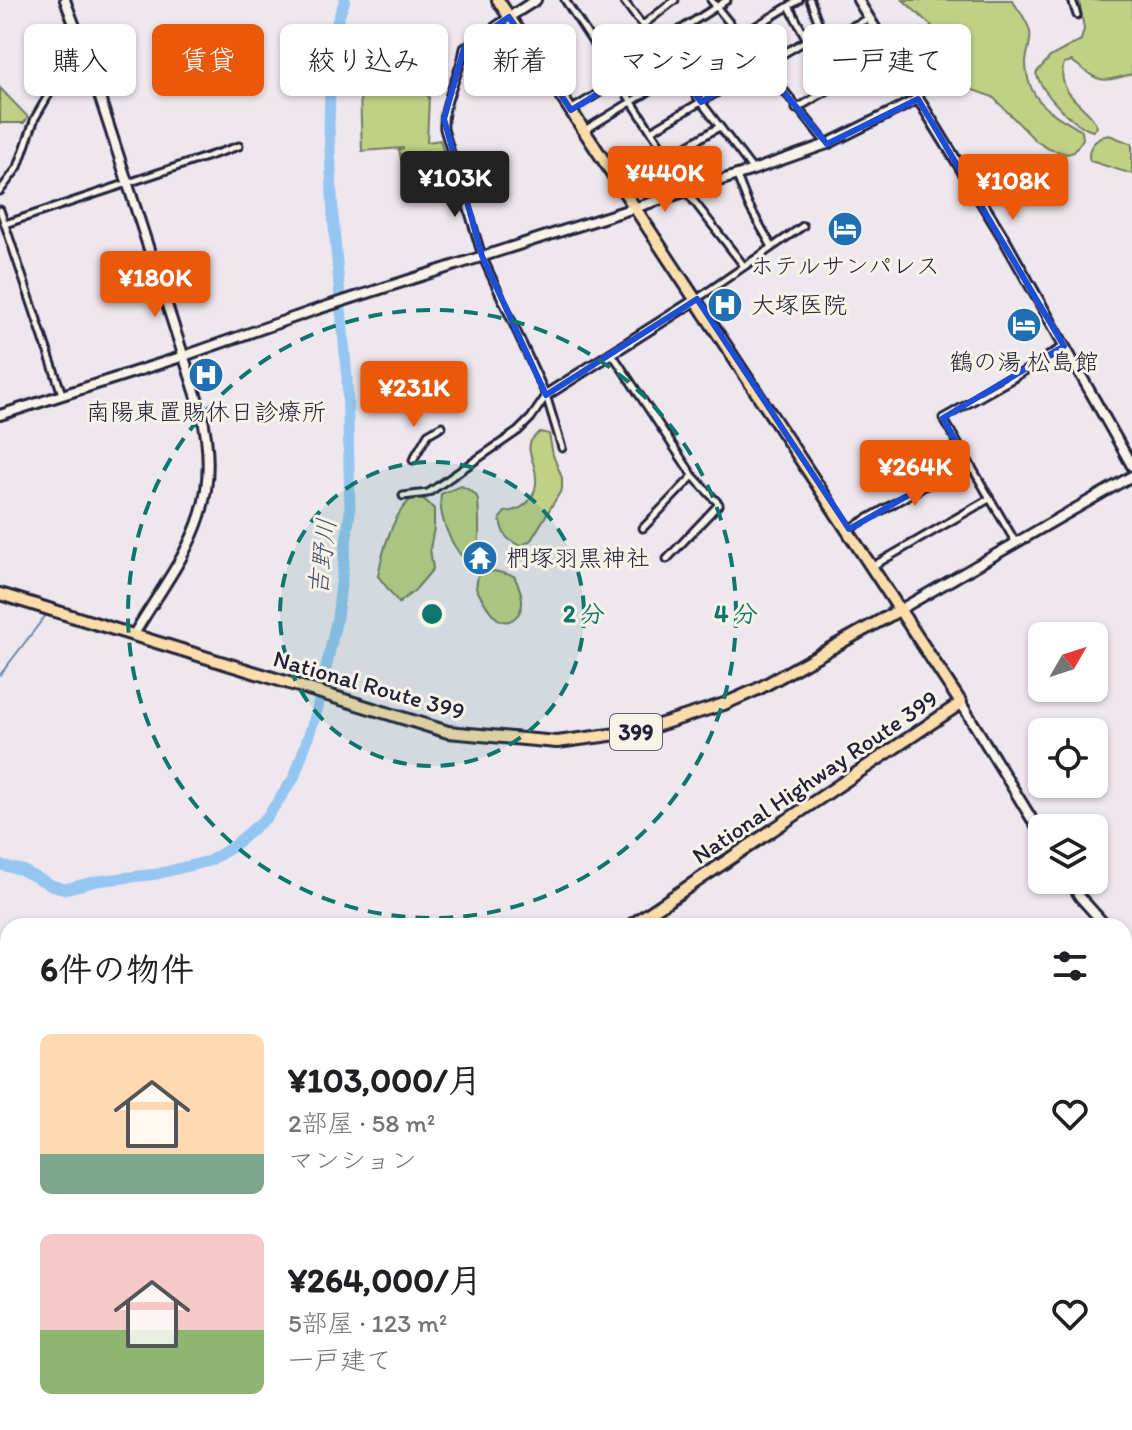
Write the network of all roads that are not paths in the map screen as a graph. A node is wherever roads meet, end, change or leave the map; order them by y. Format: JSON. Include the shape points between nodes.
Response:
{"nodes":[{"id":1,"x":65,"y":0,"type":"edge"},
{"id":2,"x":498,"y":0,"type":"edge"},
{"id":3,"x":536,"y":0,"type":"edge"},
{"id":4,"x":565,"y":0,"type":"edge"},
{"id":5,"x":623,"y":0,"type":"edge"},
{"id":6,"x":675,"y":0,"type":"edge"},
{"id":7,"x":711,"y":0,"type":"edge"},
{"id":8,"x":727,"y":0,"type":"edge"},
{"id":9,"x":799,"y":0,"type":"edge"},
{"id":10,"x":810,"y":0,"type":"edge"},
{"id":11,"x":858,"y":0,"type":"edge"},
{"id":12,"x":1072,"y":0,"type":"edge"},
{"id":13,"x":789,"y":6,"type":"junction"},
{"id":14,"x":717,"y":7,"type":"junction"},
{"id":15,"x":1077,"y":15,"type":"dead end"},
{"id":16,"x":509,"y":17,"type":"junction"},
{"id":17,"x":870,"y":18,"type":"junction"},
{"id":18,"x":74,"y":24,"type":"edge"},
{"id":19,"x":642,"y":24,"type":"edge"},
{"id":20,"x":644,"y":24,"type":"edge"},
{"id":21,"x":690,"y":24,"type":"edge"},
{"id":22,"x":730,"y":24,"type":"edge"},
{"id":23,"x":760,"y":24,"type":"edge"},
{"id":24,"x":819,"y":24,"type":"edge"},
{"id":25,"x":857,"y":24,"type":"edge"},
{"id":26,"x":873,"y":24,"type":"edge"},
{"id":27,"x":592,"y":40,"type":"edge"},
{"id":28,"x":787,"y":52,"type":"edge"},
{"id":29,"x":48,"y":96,"type":"edge"},
{"id":30,"x":99,"y":96,"type":"edge"},
{"id":31,"x":594,"y":96,"type":"edge"},
{"id":32,"x":628,"y":96,"type":"edge"},
{"id":33,"x":641,"y":96,"type":"edge"},
{"id":34,"x":697,"y":96,"type":"edge"},
{"id":35,"x":711,"y":96,"type":"edge"},
{"id":36,"x":786,"y":96,"type":"edge"},
{"id":37,"x":818,"y":96,"type":"edge"},
{"id":38,"x":916,"y":96,"type":"edge"},
{"id":39,"x":918,"y":99,"type":"junction"},
{"id":40,"x":632,"y":102,"type":"junction"},
{"id":41,"x":701,"y":102,"type":"junction"},
{"id":42,"x":796,"y":109,"type":"junction"},
{"id":43,"x":571,"y":110,"type":"junction"},
{"id":44,"x":719,"y":127,"type":"junction"},
{"id":45,"x":585,"y":130,"type":"junction"},
{"id":46,"x":651,"y":131,"type":"junction"},
{"id":47,"x":827,"y":144,"type":"junction"},
{"id":48,"x":239,"y":146,"type":"dead end"},
{"id":49,"x":753,"y":170,"type":"junction"},
{"id":50,"x":736,"y":175,"type":"junction"},
{"id":51,"x":127,"y":183,"type":"junction"},
{"id":52,"x":0,"y":191,"type":"edge"},
{"id":53,"x":686,"y":191,"type":"junction"},
{"id":54,"x":635,"y":206,"type":"junction"},
{"id":55,"x":0,"y":210,"type":"edge"},
{"id":56,"x":5,"y":224,"type":"junction"},
{"id":57,"x":803,"y":226,"type":"dead end"},
{"id":58,"x":772,"y":247,"type":"junction"},
{"id":59,"x":482,"y":256,"type":"junction"},
{"id":60,"x":744,"y":266,"type":"junction"},
{"id":61,"x":697,"y":299,"type":"junction"},
{"id":62,"x":1064,"y":346,"type":"junction"},
{"id":63,"x":611,"y":352,"type":"junction"},
{"id":64,"x":184,"y":356,"type":"junction"},
{"id":65,"x":62,"y":395,"type":"junction"},
{"id":66,"x":546,"y":395,"type":"junction"},
{"id":67,"x":0,"y":415,"type":"edge"},
{"id":68,"x":442,"y":426,"type":"dead end"},
{"id":69,"x":562,"y":448,"type":"dead end"},
{"id":70,"x":413,"y":460,"type":"dead end"},
{"id":71,"x":967,"y":462,"type":"junction"},
{"id":72,"x":1132,"y":466,"type":"edge"},
{"id":73,"x":693,"y":476,"type":"junction"},
{"id":74,"x":1132,"y":476,"type":"edge"},
{"id":75,"x":403,"y":496,"type":"dead end"},
{"id":76,"x":989,"y":499,"type":"junction"},
{"id":77,"x":643,"y":528,"type":"dead end"},
{"id":78,"x":849,"y":529,"type":"junction"},
{"id":79,"x":1016,"y":543,"type":"junction"},
{"id":80,"x":667,"y":559,"type":"dead end"},
{"id":81,"x":873,"y":566,"type":"junction"},
{"id":82,"x":0,"y":594,"type":"edge"},
{"id":83,"x":901,"y":609,"type":"junction"},
{"id":84,"x":134,"y":634,"type":"junction"},
{"id":85,"x":961,"y":703,"type":"junction"},
{"id":86,"x":1029,"y":814,"type":"edge"},
{"id":87,"x":1078,"y":894,"type":"edge"},
{"id":88,"x":642,"y":918,"type":"edge"},
{"id":89,"x":1099,"y":918,"type":"edge"}],
"edges":[{"from":1,"to":18,"type":"main road"},
{"from":2,"to":16,"type":"highway","name":"National Highway Route 399"},
{"from":3,"to":16,"type":"main road"},
{"from":4,"to":27,"type":"street"},
{"from":5,"to":19,"type":"street"},
{"from":6,"to":20,"type":"street"},
{"from":7,"to":14,"type":"street"},
{"from":8,"to":14,"type":"street"},
{"from":9,"to":13,"type":"street"},
{"from":10,"to":24,"type":"street"},
{"from":11,"to":17,"type":"main road"},
{"from":12,"to":15,"type":"street"},
{"from":13,"to":23,"type":"street"},
{"from":13,"to":28,"type":"street","via":[[807,40]]},
{"from":14,"to":21,"type":"street"},
{"from":14,"to":22,"type":"street"},
{"from":16,"to":43,"type":"highway","name":"National Highway Route 399"},
{"from":16,"to":59,"type":"street","via":[[464,48],[444,119]]},
{"from":17,"to":25,"type":"street"},
{"from":17,"to":26,"type":"main road"},
{"from":29,"to":52,"type":"street","via":[[18,167]]},
{"from":30,"to":51,"type":"main road"},
{"from":31,"to":43,"type":"street"},
{"from":32,"to":40,"type":"street"},
{"from":33,"to":40,"type":"street"},
{"from":34,"to":41,"type":"street"},
{"from":35,"to":41,"type":"street"},
{"from":36,"to":42,"type":"street"},
{"from":37,"to":42,"type":"street"},
{"from":38,"to":39,"type":"main road"},
{"from":39,"to":47,"type":"main road"},
{"from":39,"to":62,"type":"main road"},
{"from":40,"to":45,"type":"street"},
{"from":40,"to":46,"type":"street"},
{"from":41,"to":44,"type":"street"},
{"from":41,"to":46,"type":"street"},
{"from":42,"to":47,"type":"street"},
{"from":43,"to":45,"type":"highway","name":"National Highway Route 399"},
{"from":44,"to":46,"type":"street","via":[[668,157]]},
{"from":44,"to":49,"type":"street"},
{"from":45,"to":54,"type":"highway","name":"National Highway Route 399"},
{"from":47,"to":49,"type":"main road"},
{"from":48,"to":51,"type":"street"},
{"from":49,"to":50,"type":"main road"},
{"from":50,"to":53,"type":"main road"},
{"from":50,"to":58,"type":"street"},
{"from":51,"to":56,"type":"street"},
{"from":51,"to":64,"type":"main road"},
{"from":53,"to":54,"type":"main road"},
{"from":53,"to":60,"type":"street"},
{"from":54,"to":59,"type":"main road"},
{"from":54,"to":61,"type":"highway","name":"National Highway Route 399"},
{"from":55,"to":56,"type":"street"},
{"from":56,"to":65,"type":"street"},
{"from":57,"to":58,"type":"street"},
{"from":58,"to":60,"type":"street"},
{"from":59,"to":64,"type":"main road"},
{"from":59,"to":66,"type":"street"},
{"from":60,"to":61,"type":"street"},
{"from":61,"to":63,"type":"main road"},
{"from":61,"to":78,"type":"highway","name":"National Highway Route 399"},
{"from":62,"to":71,"type":"street","via":[[943,418]]},
{"from":62,"to":72,"type":"main road"},
{"from":63,"to":66,"type":"main road"},
{"from":63,"to":73,"type":"street"},
{"from":64,"to":65,"type":"main road"},
{"from":64,"to":84,"type":"main road","via":[[205,426],[205,500],[190,546]]},
{"from":65,"to":67,"type":"main road"},
{"from":66,"to":69,"type":"street"},
{"from":66,"to":75,"type":"street","via":[[518,431],[428,493]]},
{"from":68,"to":70,"type":"street","via":[[428,434]]},
{"from":71,"to":76,"type":"street"},
{"from":71,"to":78,"type":"street"},
{"from":73,"to":77,"type":"street"},
{"from":73,"to":80,"type":"street","via":[[719,504]]},
{"from":74,"to":79,"type":"main road"},
{"from":76,"to":79,"type":"street"},
{"from":76,"to":81,"type":"street"},
{"from":78,"to":81,"type":"highway","name":"National Highway Route 399"},
{"from":79,"to":83,"type":"main road"},
{"from":81,"to":83,"type":"highway","name":"National Highway Route 399"},
{"from":82,"to":84,"type":"highway","name":"National Route 399","number":"399"},
{"from":83,"to":84,"type":"highway","name":"National Route 399","number":"399","via":[[724,704],[611,736],[557,742],[448,732]]},
{"from":83,"to":85,"type":"highway","name":"National Highway Route 399"},
{"from":85,"to":86,"type":"main road"},
{"from":85,"to":88,"type":"highway","name":"National Highway Route 399"},
{"from":87,"to":89,"type":"main road"}]}
